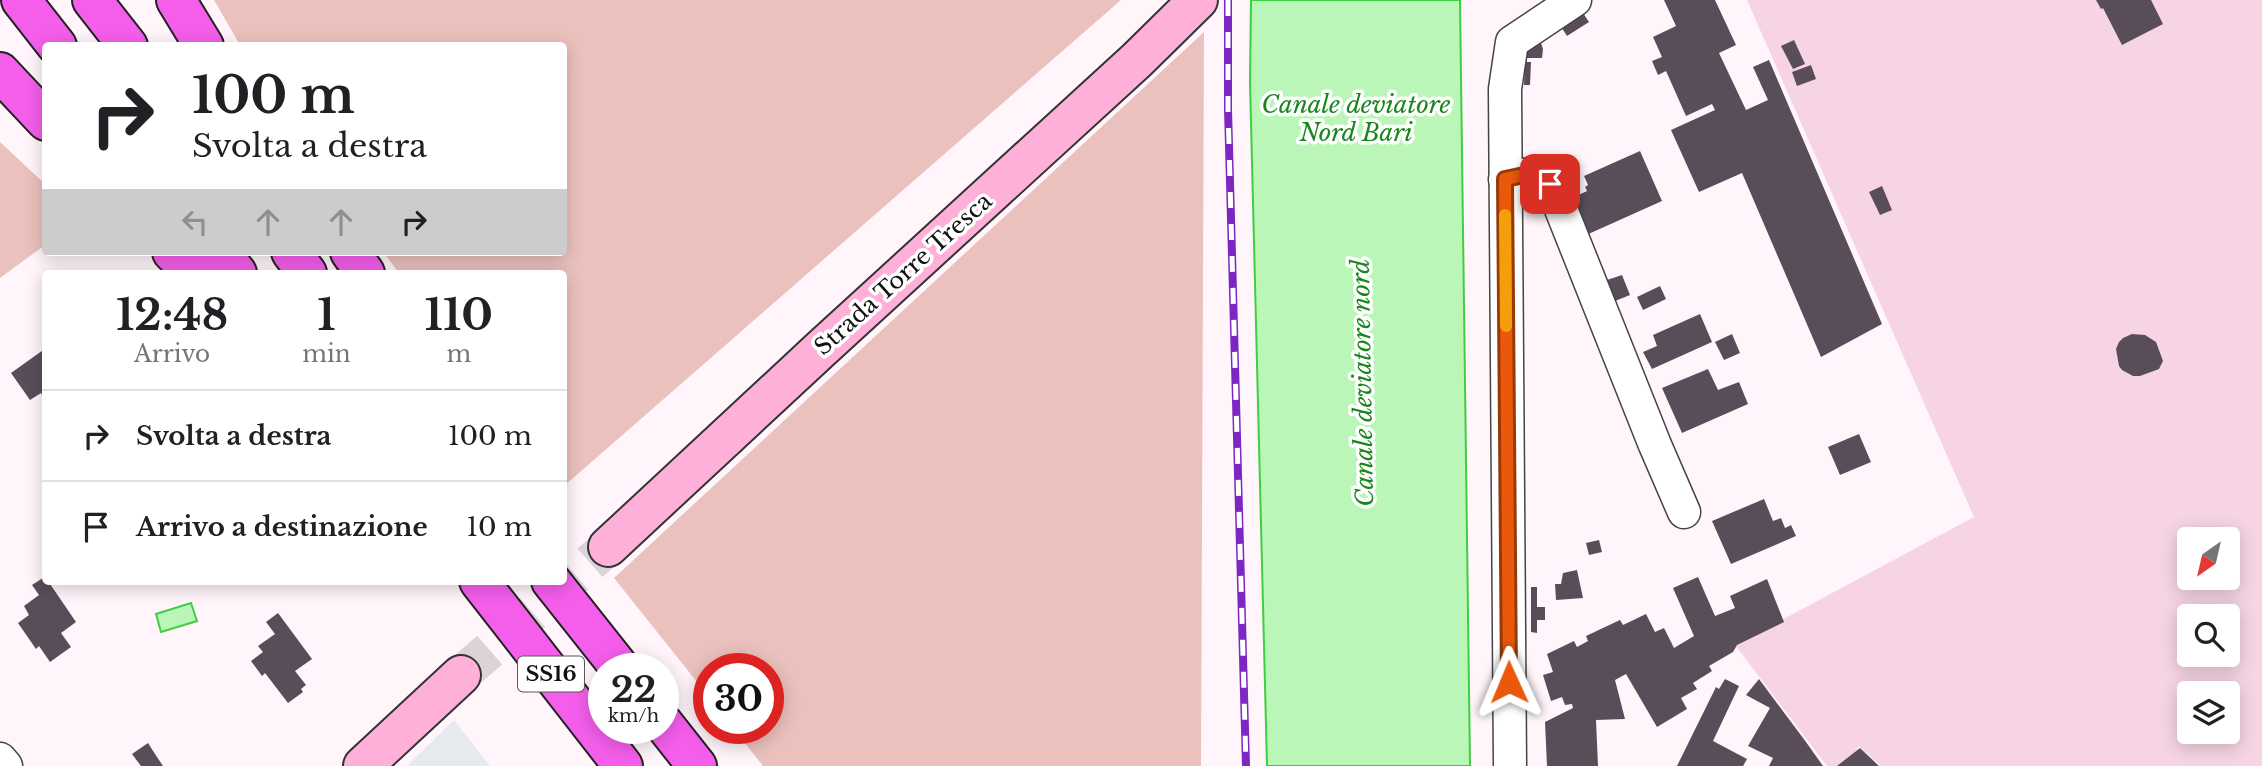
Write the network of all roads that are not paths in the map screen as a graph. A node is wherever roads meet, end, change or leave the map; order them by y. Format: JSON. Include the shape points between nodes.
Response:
{"nodes":[{"id":1,"x":21,"y":0,"type":"edge"},
{"id":2,"x":92,"y":0,"type":"edge"},
{"id":3,"x":176,"y":0,"type":"edge"},
{"id":4,"x":1198,"y":0,"type":"edge"},
{"id":5,"x":1576,"y":0,"type":"edge"},
{"id":6,"x":54,"y":42,"type":"edge"},
{"id":7,"x":125,"y":42,"type":"edge"},
{"id":8,"x":202,"y":42,"type":"edge"},
{"id":9,"x":0,"y":72,"type":"edge"},
{"id":10,"x":0,"y":103,"type":"edge"},
{"id":11,"x":42,"y":117,"type":"edge"},
{"id":12,"x":42,"y":133,"type":"edge"},
{"id":13,"x":1505,"y":179,"type":"junction"},
{"id":14,"x":176,"y":256,"type":"edge"},
{"id":15,"x":223,"y":256,"type":"edge"},
{"id":16,"x":294,"y":256,"type":"edge"},
{"id":17,"x":190,"y":270,"type":"edge"},
{"id":18,"x":235,"y":270,"type":"edge"},
{"id":19,"x":305,"y":270,"type":"edge"},
{"id":20,"x":1684,"y":512,"type":"dead end"},
{"id":21,"x":608,"y":547,"type":"tunnel mouth"},
{"id":22,"x":482,"y":585,"type":"edge"},
{"id":23,"x":554,"y":585,"type":"edge"},
{"id":24,"x":608,"y":653,"type":"edge"},
{"id":25,"x":461,"y":674,"type":"tunnel mouth"},
{"id":26,"x":679,"y":743,"type":"edge"},
{"id":27,"x":0,"y":758,"type":"edge"},
{"id":28,"x":5,"y":766,"type":"edge"},
{"id":29,"x":363,"y":766,"type":"edge"},
{"id":30,"x":623,"y":766,"type":"edge"},
{"id":31,"x":697,"y":766,"type":"edge"},
{"id":32,"x":1510,"y":766,"type":"edge"}],
"edges":[{"from":1,"to":6,"type":"highway"},
{"from":2,"to":7,"type":"highway"},
{"from":3,"to":8,"type":"highway"},
{"from":4,"to":21,"type":"street","name":"Strada Torre Tresca"},
{"from":5,"to":13,"type":"street","via":[[1512,42],[1505,89]]},
{"from":9,"to":11,"type":"highway"},
{"from":10,"to":12,"type":"highway"},
{"from":13,"to":20,"type":"street","via":[[1534,173],[1550,184]]},
{"from":13,"to":32,"type":"street"},
{"from":14,"to":17,"type":"highway"},
{"from":15,"to":18,"type":"highway"},
{"from":16,"to":19,"type":"highway"},
{"from":22,"to":30,"type":"highway","number":"SS16"},
{"from":23,"to":24,"type":"highway","number":"SS16"},
{"from":25,"to":29,"type":"street"},
{"from":26,"to":31,"type":"highway"},
{"from":27,"to":28,"type":"street"}]}
